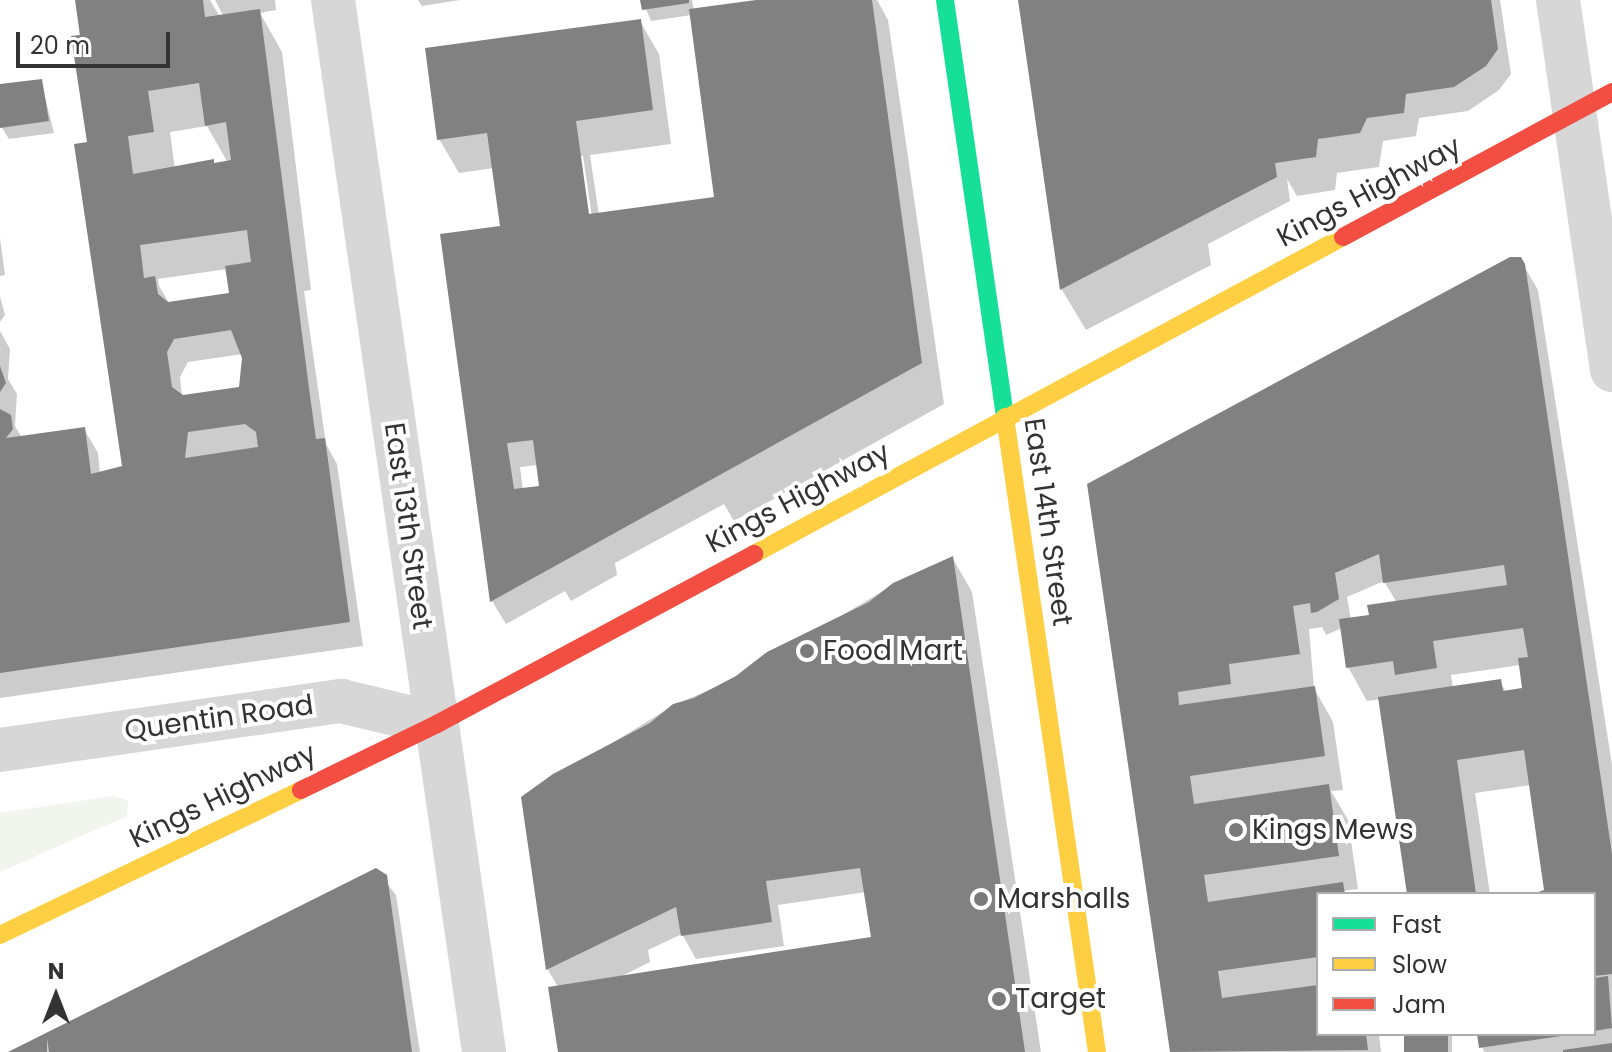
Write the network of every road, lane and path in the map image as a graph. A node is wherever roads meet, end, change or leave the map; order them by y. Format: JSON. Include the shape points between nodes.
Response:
{"nodes":[{"id":1,"x":333,"y":0,"type":"edge"},
{"id":2,"x":945,"y":0,"type":"edge"},
{"id":3,"x":1558,"y":0,"type":"edge"},
{"id":4,"x":1612,"y":92,"type":"edge"},
{"id":5,"x":1575,"y":114,"type":"junction"},
{"id":6,"x":1612,"y":370,"type":"edge"},
{"id":7,"x":1005,"y":420,"type":"junction"},
{"id":8,"x":437,"y":724,"type":"junction"},
{"id":9,"x":0,"y":750,"type":"edge"},
{"id":10,"x":0,"y":935,"type":"edge"},
{"id":11,"x":484,"y":1052,"type":"edge"},
{"id":12,"x":1097,"y":1052,"type":"edge"}],
"edges":[{"from":1,"to":8,"type":"street","name":"East 13th Street"},
{"from":2,"to":7,"type":"street","name":"East 14th Street"},
{"from":3,"to":5,"type":"street"},
{"from":4,"to":5,"type":"street","name":"Kings Highway"},
{"from":5,"to":6,"type":"street"},
{"from":5,"to":7,"type":"street","name":"Kings Highway"},
{"from":7,"to":8,"type":"street","name":"Kings Highway"},
{"from":7,"to":12,"type":"street","name":"East 14th Street"},
{"from":8,"to":9,"type":"street","name":"Quentin Road","via":[[341,701]]},
{"from":8,"to":10,"type":"street","name":"Kings Highway"},
{"from":8,"to":11,"type":"street","name":"East 13th Street"}]}
